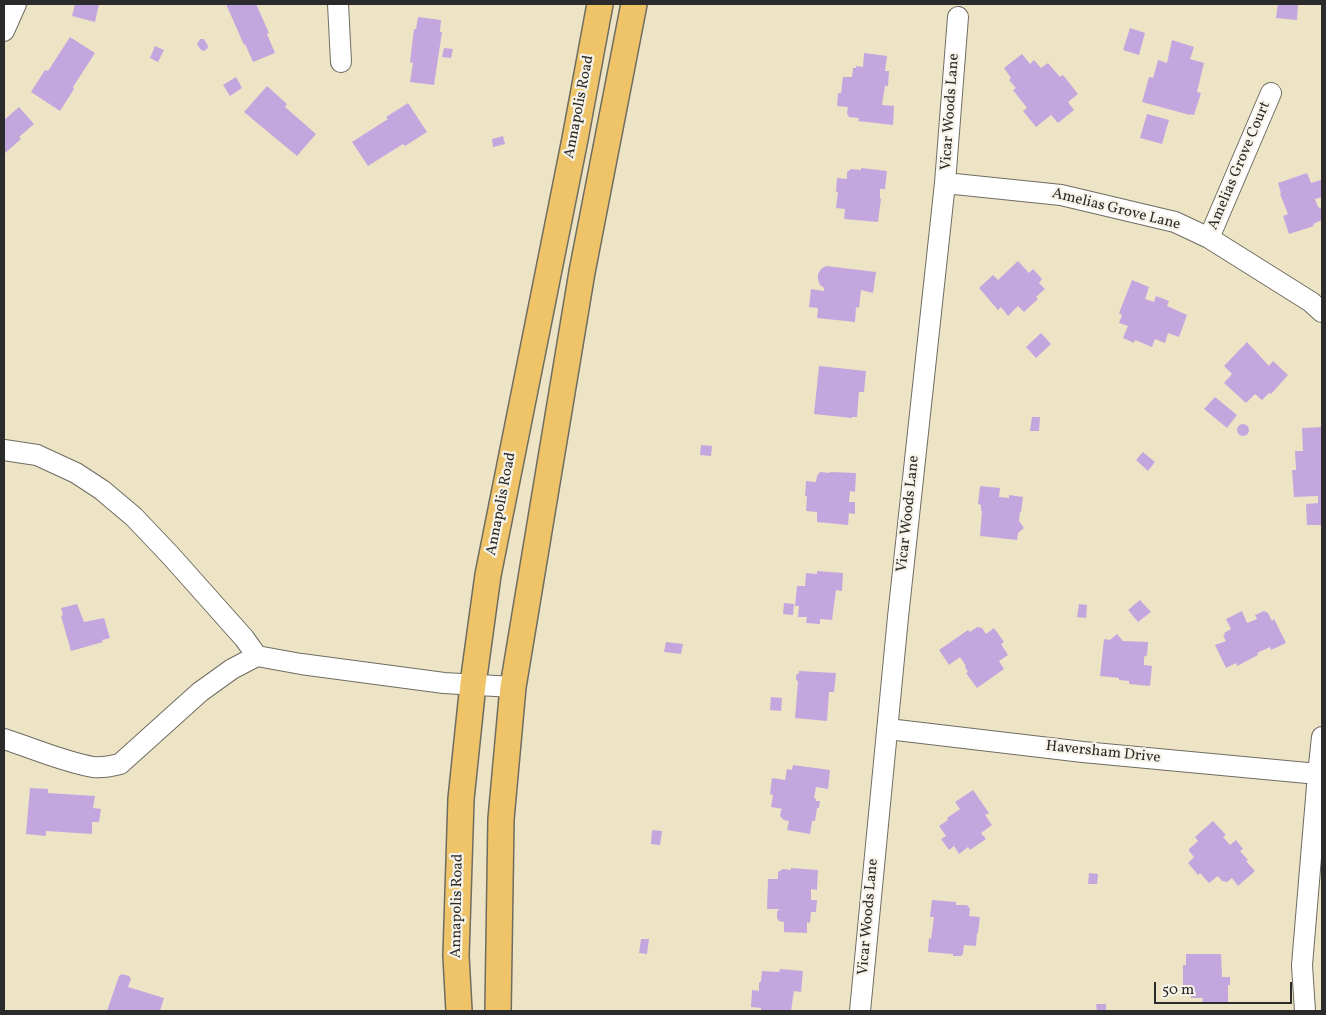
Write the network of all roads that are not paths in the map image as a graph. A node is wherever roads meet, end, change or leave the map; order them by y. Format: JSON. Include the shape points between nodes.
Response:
{"nodes":[{"id":1,"x":16,"y":4,"type":"edge"},
{"id":2,"x":338,"y":4,"type":"edge"},
{"id":3,"x":600,"y":4,"type":"edge"},
{"id":4,"x":634,"y":4,"type":"edge"},
{"id":5,"x":958,"y":18,"type":"dead end"},
{"id":6,"x":4,"y":31,"type":"edge"},
{"id":7,"x":340,"y":62,"type":"dead end"},
{"id":8,"x":1271,"y":93,"type":"dead end"},
{"id":9,"x":945,"y":183,"type":"junction"},
{"id":10,"x":1209,"y":238,"type":"junction"},
{"id":11,"x":1322,"y":312,"type":"edge"},
{"id":12,"x":4,"y":450,"type":"edge"},
{"id":13,"x":257,"y":656,"type":"junction"},
{"id":14,"x":473,"y":684,"type":"junction"},
{"id":15,"x":512,"y":687,"type":"junction"},
{"id":16,"x":888,"y":729,"type":"junction"},
{"id":17,"x":1322,"y":737,"type":"edge"},
{"id":18,"x":4,"y":739,"type":"edge"},
{"id":19,"x":1318,"y":774,"type":"junction"},
{"id":20,"x":459,"y":1011,"type":"edge"},
{"id":21,"x":498,"y":1011,"type":"edge"},
{"id":22,"x":860,"y":1011,"type":"edge"},
{"id":23,"x":1305,"y":1011,"type":"edge"}],
"edges":[{"from":1,"to":6,"type":"street"},
{"from":2,"to":7,"type":"street"},
{"from":3,"to":14,"type":"main road","name":"Annapolis Road","via":[[488,575]]},
{"from":4,"to":15,"type":"main road","via":[[582,272]]},
{"from":5,"to":9,"type":"street","name":"Vicar Woods Lane"},
{"from":8,"to":10,"type":"street","name":"Amelias Grove Court"},
{"from":9,"to":10,"type":"street","name":"Amelias Grove Lane","via":[[1062,195],[1175,222]]},
{"from":9,"to":16,"type":"street","name":"Vicar Woods Lane"},
{"from":10,"to":11,"type":"street","name":"Amelias Grove Lane"},
{"from":12,"to":13,"type":"street","via":[[37,455],[76,473],[102,490],[134,517],[171,556]]},
{"from":13,"to":14,"type":"street","via":[[444,683]]},
{"from":13,"to":18,"type":"street","via":[[200,692],[120,764],[94,767]]},
{"from":14,"to":15,"type":"street"},
{"from":14,"to":20,"type":"main road","name":"Annapolis Road","via":[[461,799],[456,956]]},
{"from":15,"to":21,"type":"main road","via":[[501,819]]},
{"from":16,"to":19,"type":"street","name":"Haversham Drive","via":[[1083,752]]},
{"from":16,"to":22,"type":"street","name":"Vicar Woods Lane"},
{"from":17,"to":19,"type":"street"},
{"from":19,"to":23,"type":"street","via":[[1302,965]]}]}
